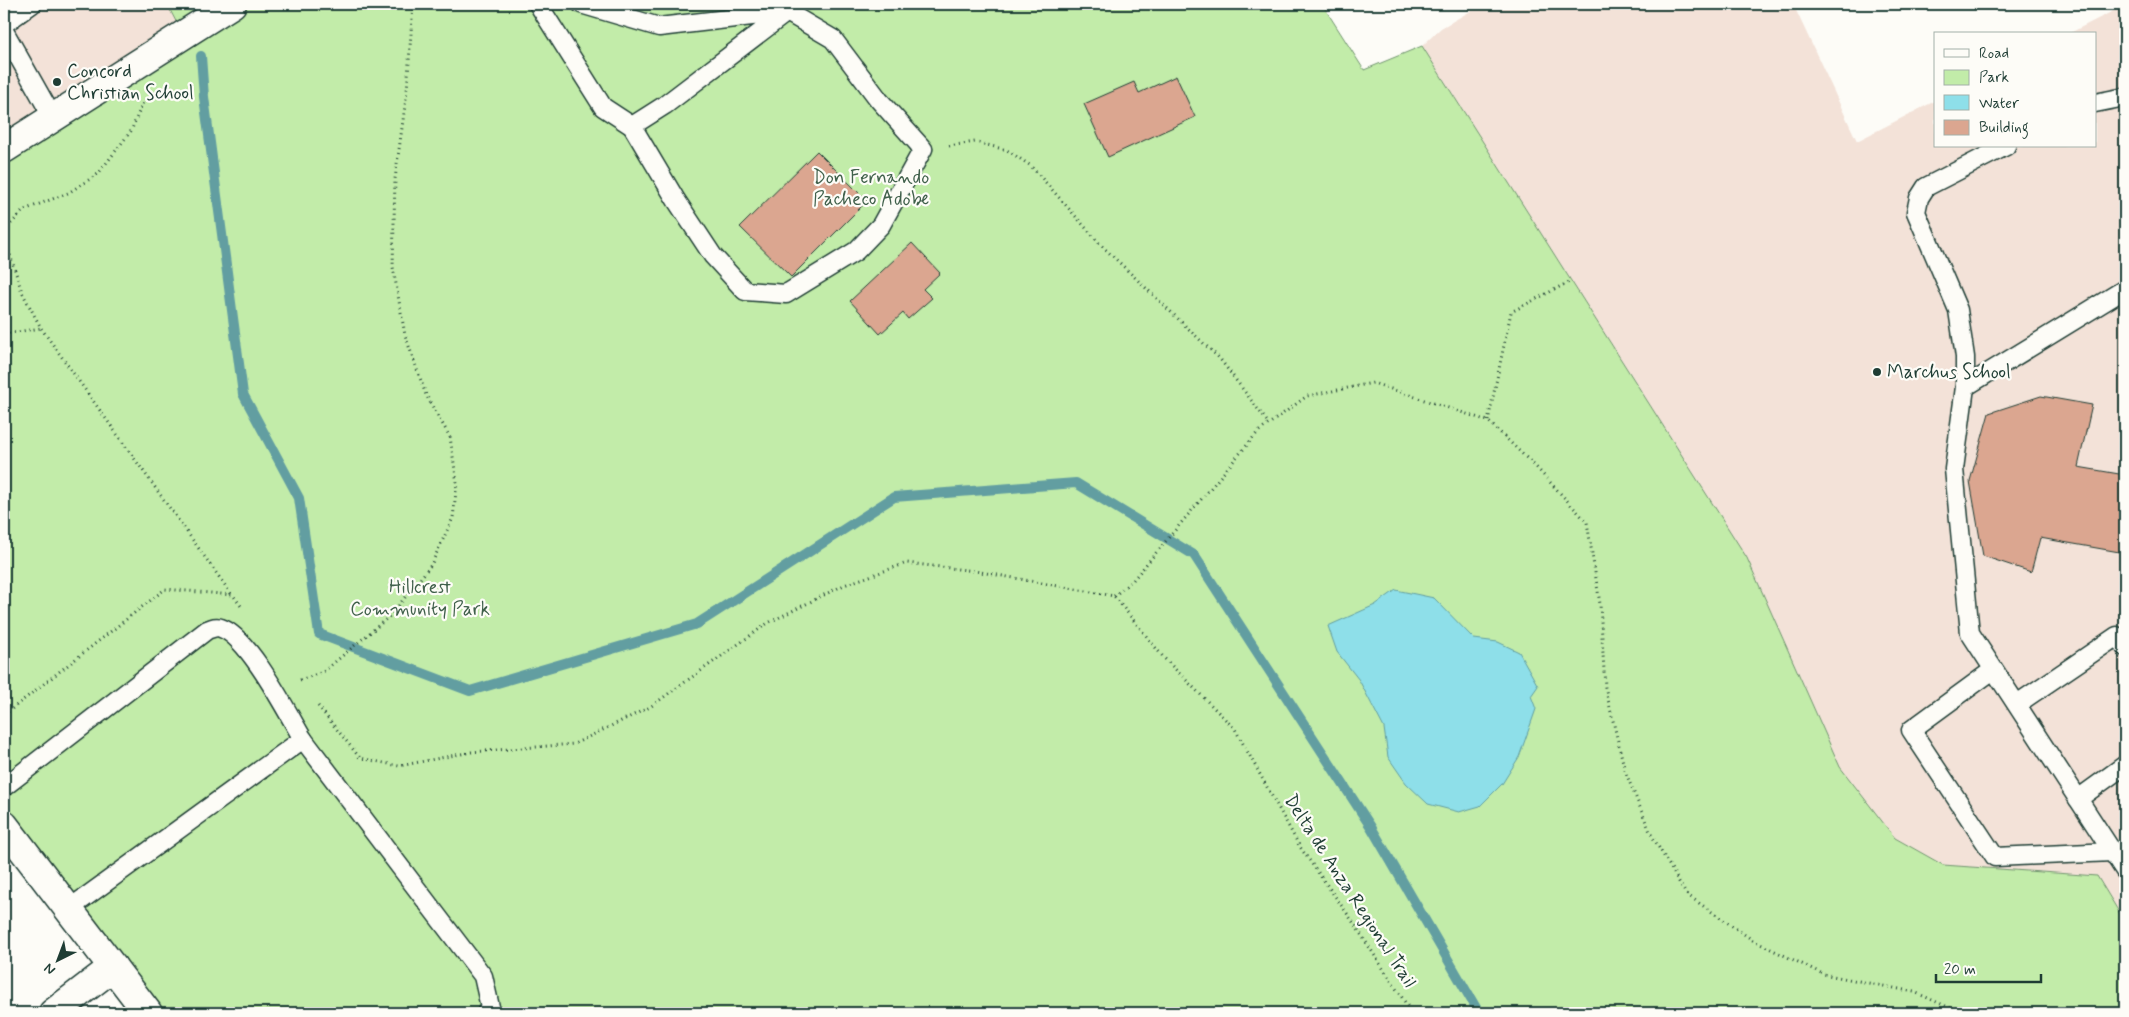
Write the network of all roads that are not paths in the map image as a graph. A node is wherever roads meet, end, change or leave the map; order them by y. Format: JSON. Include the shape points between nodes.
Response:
{"nodes":[{"id":1,"x":32,"y":4,"type":"edge"},
{"id":2,"x":232,"y":4,"type":"edge"},
{"id":3,"x":538,"y":4,"type":"edge"},
{"id":4,"x":581,"y":4,"type":"edge"},
{"id":5,"x":787,"y":12,"type":"junction"},
{"id":6,"x":4,"y":24,"type":"edge"},
{"id":7,"x":4,"y":31,"type":"edge"},
{"id":8,"x":2125,"y":96,"type":"edge"},
{"id":9,"x":2096,"y":103,"type":"edge"},
{"id":10,"x":53,"y":118,"type":"junction"},
{"id":11,"x":632,"y":126,"type":"junction"},
{"id":12,"x":2002,"y":148,"type":"edge"},
{"id":13,"x":4,"y":149,"type":"edge"},
{"id":14,"x":2125,"y":289,"type":"edge"},
{"id":15,"x":1965,"y":387,"type":"junction"},
{"id":16,"x":2125,"y":648,"type":"edge"},
{"id":17,"x":1993,"y":670,"type":"junction"},
{"id":18,"x":2017,"y":704,"type":"junction"},
{"id":19,"x":303,"y":740,"type":"junction"},
{"id":20,"x":2125,"y":764,"type":"edge"},
{"id":21,"x":4,"y":787,"type":"edge"},
{"id":22,"x":2078,"y":798,"type":"junction"},
{"id":23,"x":4,"y":824,"type":"edge"},
{"id":24,"x":2113,"y":852,"type":"junction"},
{"id":25,"x":2125,"y":871,"type":"edge"},
{"id":26,"x":69,"y":909,"type":"junction"},
{"id":27,"x":114,"y":967,"type":"junction"},
{"id":28,"x":52,"y":1013,"type":"edge"},
{"id":29,"x":148,"y":1013,"type":"edge"},
{"id":30,"x":486,"y":1013,"type":"edge"}],
"edges":[{"from":1,"to":6,"type":"lane"},
{"from":2,"to":10,"type":"street"},
{"from":3,"to":11,"type":"lane","via":[[603,107]]},
{"from":4,"to":5,"type":"lane","via":[[659,27]]},
{"from":5,"to":11,"type":"lane","via":[[665,105]]},
{"from":5,"to":11,"type":"lane","via":[[833,39],[879,100],[923,149],[881,225],[856,251],[786,294],[745,291],[713,256]]},
{"from":7,"to":10,"type":"lane"},
{"from":8,"to":9,"type":"lane"},
{"from":10,"to":13,"type":"street"},
{"from":12,"to":15,"type":"lane","via":[[1926,187],[1917,204],[1916,212],[1958,310],[1965,357]]},
{"from":14,"to":15,"type":"lane"},
{"from":15,"to":17,"type":"lane","via":[[1954,469],[1970,633]]},
{"from":16,"to":18,"type":"lane","via":[[2117,636]]},
{"from":17,"to":18,"type":"lane"},
{"from":17,"to":24,"type":"lane","via":[[1911,730],[1995,857]]},
{"from":18,"to":22,"type":"lane"},
{"from":19,"to":21,"type":"lane","via":[[254,658],[231,634],[214,627]]},
{"from":19,"to":26,"type":"lane"},
{"from":19,"to":30,"type":"lane","via":[[483,976],[490,1007]]},
{"from":20,"to":22,"type":"lane"},
{"from":22,"to":24,"type":"lane"},
{"from":23,"to":26,"type":"street"},
{"from":24,"to":25,"type":"lane"},
{"from":26,"to":27,"type":"street"},
{"from":27,"to":28,"type":"street"},
{"from":27,"to":29,"type":"street"}]}
